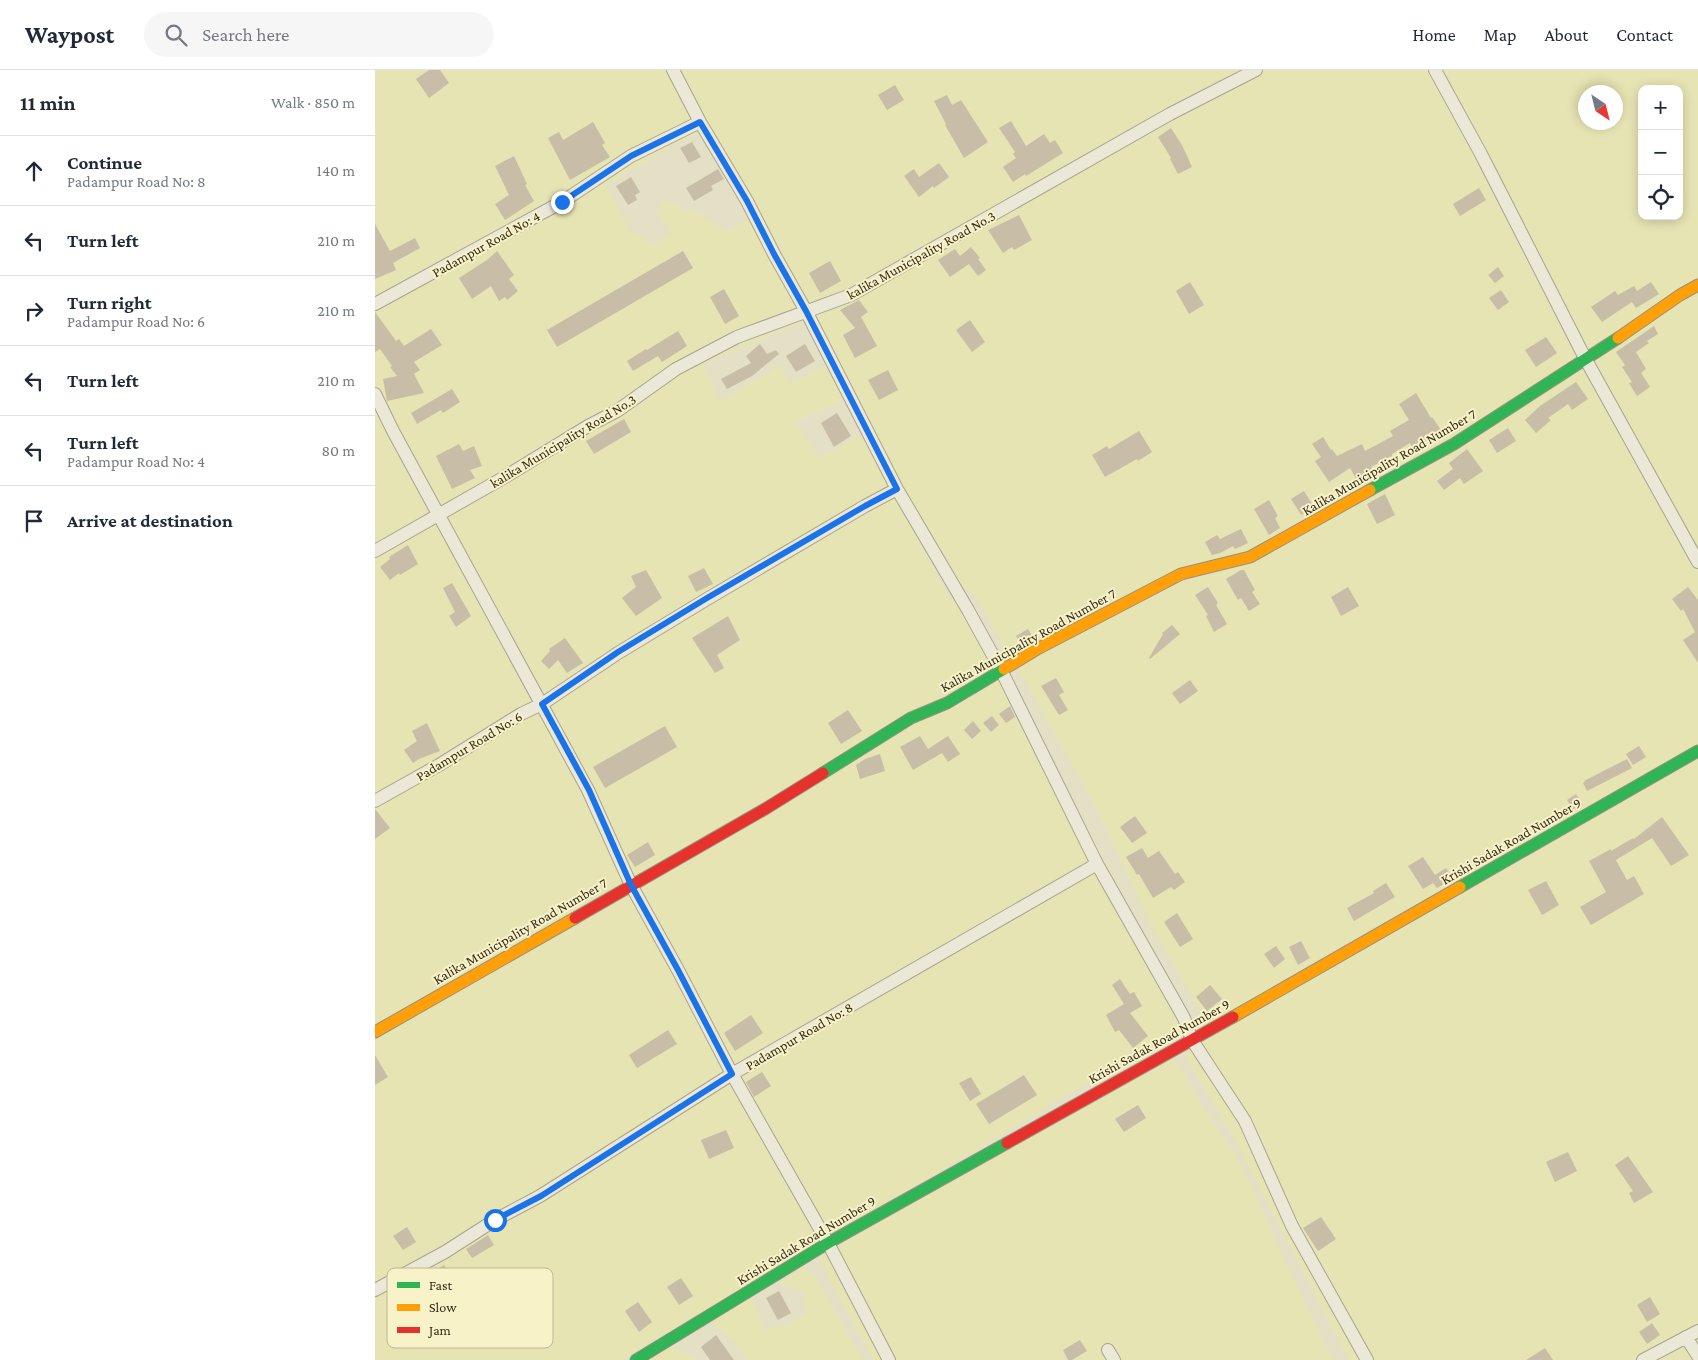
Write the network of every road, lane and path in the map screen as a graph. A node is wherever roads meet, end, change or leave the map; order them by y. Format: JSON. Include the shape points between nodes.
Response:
{"nodes":[{"id":1,"x":673,"y":70,"type":"edge"},
{"id":2,"x":1256,"y":70,"type":"edge"},
{"id":3,"x":1435,"y":70,"type":"edge"},
{"id":4,"x":700,"y":122,"type":"junction"},
{"id":5,"x":1698,"y":285,"type":"edge"},
{"id":6,"x":375,"y":304,"type":"edge"},
{"id":7,"x":806,"y":311,"type":"junction"},
{"id":8,"x":1586,"y":360,"type":"junction"},
{"id":9,"x":375,"y":394,"type":"edge"},
{"id":10,"x":897,"y":489,"type":"junction"},
{"id":11,"x":439,"y":514,"type":"junction"},
{"id":12,"x":375,"y":552,"type":"edge"},
{"id":13,"x":1698,"y":562,"type":"edge"},
{"id":14,"x":1001,"y":670,"type":"junction"},
{"id":15,"x":542,"y":704,"type":"junction"},
{"id":16,"x":1698,"y":751,"type":"edge"},
{"id":17,"x":375,"y":801,"type":"edge"},
{"id":18,"x":1097,"y":864,"type":"junction"},
{"id":19,"x":631,"y":885,"type":"junction"},
{"id":20,"x":375,"y":1032,"type":"edge"},
{"id":21,"x":1192,"y":1040,"type":"junction"},
{"id":22,"x":732,"y":1074,"type":"junction"},
{"id":23,"x":827,"y":1243,"type":"junction"},
{"id":24,"x":416,"y":1268,"type":"edge"},
{"id":25,"x":387,"y":1283,"type":"edge"},
{"id":26,"x":375,"y":1290,"type":"edge"},
{"id":27,"x":1698,"y":1331,"type":"edge"},
{"id":28,"x":1686,"y":1337,"type":"junction"},
{"id":29,"x":1698,"y":1356,"type":"edge"},
{"id":30,"x":636,"y":1360,"type":"edge"},
{"id":31,"x":889,"y":1360,"type":"edge"},
{"id":32,"x":1367,"y":1360,"type":"edge"},
{"id":33,"x":1643,"y":1360,"type":"edge"}],
"edges":[{"from":1,"to":4,"type":"street"},
{"from":2,"to":7,"type":"street","name":"kalika Municipality Road No.3","via":[[1170,114],[851,295]]},
{"from":3,"to":8,"type":"street"},
{"from":4,"to":6,"type":"street","name":"Padampur Road No: 4","via":[[631,156],[562,202]]},
{"from":4,"to":7,"type":"street"},
{"from":5,"to":8,"type":"street","name":"Kalika Municipality Road Number 7"},
{"from":7,"to":10,"type":"street"},
{"from":7,"to":11,"type":"street","name":"kalika Municipality Road No.3","via":[[737,337],[676,369],[617,411]]},
{"from":8,"to":13,"type":"street"},
{"from":8,"to":14,"type":"street","name":"Kalika Municipality Road Number 7","via":[[1454,444],[1250,557],[1181,574]]},
{"from":9,"to":11,"type":"street"},
{"from":10,"to":14,"type":"street"},
{"from":10,"to":15,"type":"street","name":"Padampur Road No: 6","via":[[707,598],[618,652]]},
{"from":11,"to":12,"type":"street","name":"kalika Municipality Road No.3"},
{"from":11,"to":15,"type":"street"},
{"from":14,"to":18,"type":"street"},
{"from":14,"to":19,"type":"street","name":"Kalika Municipality Road Number 7","via":[[947,703],[911,718],[765,809]]},
{"from":15,"to":17,"type":"street","name":"Padampur Road No: 6"},
{"from":15,"to":19,"type":"street","via":[[589,790]]},
{"from":16,"to":21,"type":"street","name":"Krishi Sadak Road Number 9"},
{"from":18,"to":21,"type":"street","via":[[1184,1018]]},
{"from":18,"to":22,"type":"street","name":"Padampur Road No: 8"},
{"from":19,"to":20,"type":"street","name":"Kalika Municipality Road Number 7"},
{"from":19,"to":22,"type":"street"},
{"from":21,"to":23,"type":"street","name":"Krishi Sadak Road Number 9"},
{"from":21,"to":32,"type":"street","via":[[1245,1121],[1292,1226]]},
{"from":22,"to":23,"type":"street"},
{"from":22,"to":24,"type":"street","name":"Padampur Road No: 8","via":[[541,1196]]},
{"from":23,"to":30,"type":"street","name":"Krishi Sadak Road Number 9"},
{"from":23,"to":31,"type":"street"},
{"from":25,"to":26,"type":"street","name":"Padampur Road No: 8"},
{"from":27,"to":28,"type":"street"},
{"from":28,"to":29,"type":"street"},
{"from":28,"to":33,"type":"street"}]}
